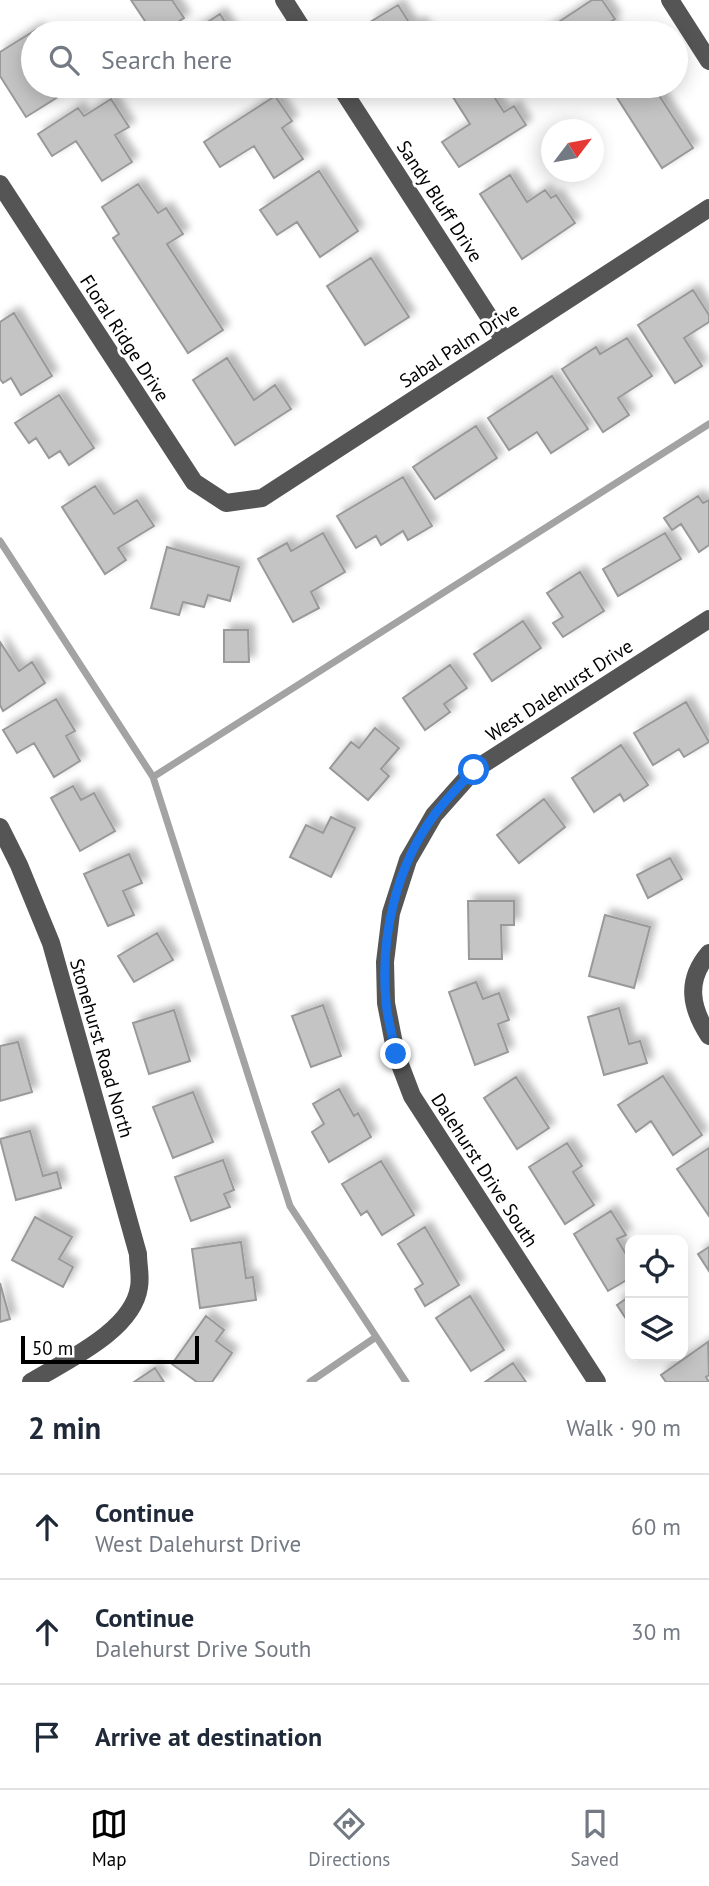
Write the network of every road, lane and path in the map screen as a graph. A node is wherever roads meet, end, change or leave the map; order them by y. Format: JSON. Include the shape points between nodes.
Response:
{"nodes":[{"id":1,"x":284,"y":0,"type":"edge"},
{"id":2,"x":670,"y":0,"type":"edge"},
{"id":3,"x":298,"y":21,"type":"edge"},
{"id":4,"x":683,"y":21,"type":"edge"},
{"id":5,"x":688,"y":28,"type":"edge"},
{"id":6,"x":709,"y":61,"type":"edge"},
{"id":7,"x":348,"y":98,"type":"edge"},
{"id":8,"x":0,"y":184,"type":"edge"},
{"id":9,"x":709,"y":208,"type":"edge"},
{"id":10,"x":504,"y":340,"type":"junction"},
{"id":11,"x":226,"y":503,"type":"joint"},
{"id":12,"x":709,"y":619,"type":"edge"},
{"id":13,"x":0,"y":827,"type":"edge"},
{"id":14,"x":704,"y":960,"type":"edge"},
{"id":15,"x":385,"y":962,"type":"joint"},
{"id":16,"x":709,"y":1036,"type":"edge"},
{"id":17,"x":30,"y":1382,"type":"edge"},
{"id":18,"x":597,"y":1382,"type":"edge"}],
"edges":[{"from":1,"to":3,"type":"street"},
{"from":2,"to":4,"type":"street"},
{"from":5,"to":6,"type":"street"},
{"from":7,"to":10,"type":"street","name":"Sandy Bluff Drive"},
{"from":8,"to":11,"type":"street","name":"Floral Ridge Drive","via":[[194,482]]},
{"from":9,"to":10,"type":"street","name":"Sabal Palm Drive"},
{"from":10,"to":11,"type":"street","name":"Sabal Palm Drive","via":[[262,498]]},
{"from":12,"to":15,"type":"street","name":"West Dalehurst Drive","via":[[474,770],[434,815],[408,860],[391,913]]},
{"from":13,"to":17,"type":"street","name":"Stonehurst Road North","via":[[51,943],[138,1254],[139,1288],[130,1312],[115,1330]]},
{"from":14,"to":16,"type":"street","via":[[693,981],[693,1006]]},
{"from":15,"to":18,"type":"street","name":"Dalehurst Drive South","via":[[386,1003],[412,1096]]}]}
